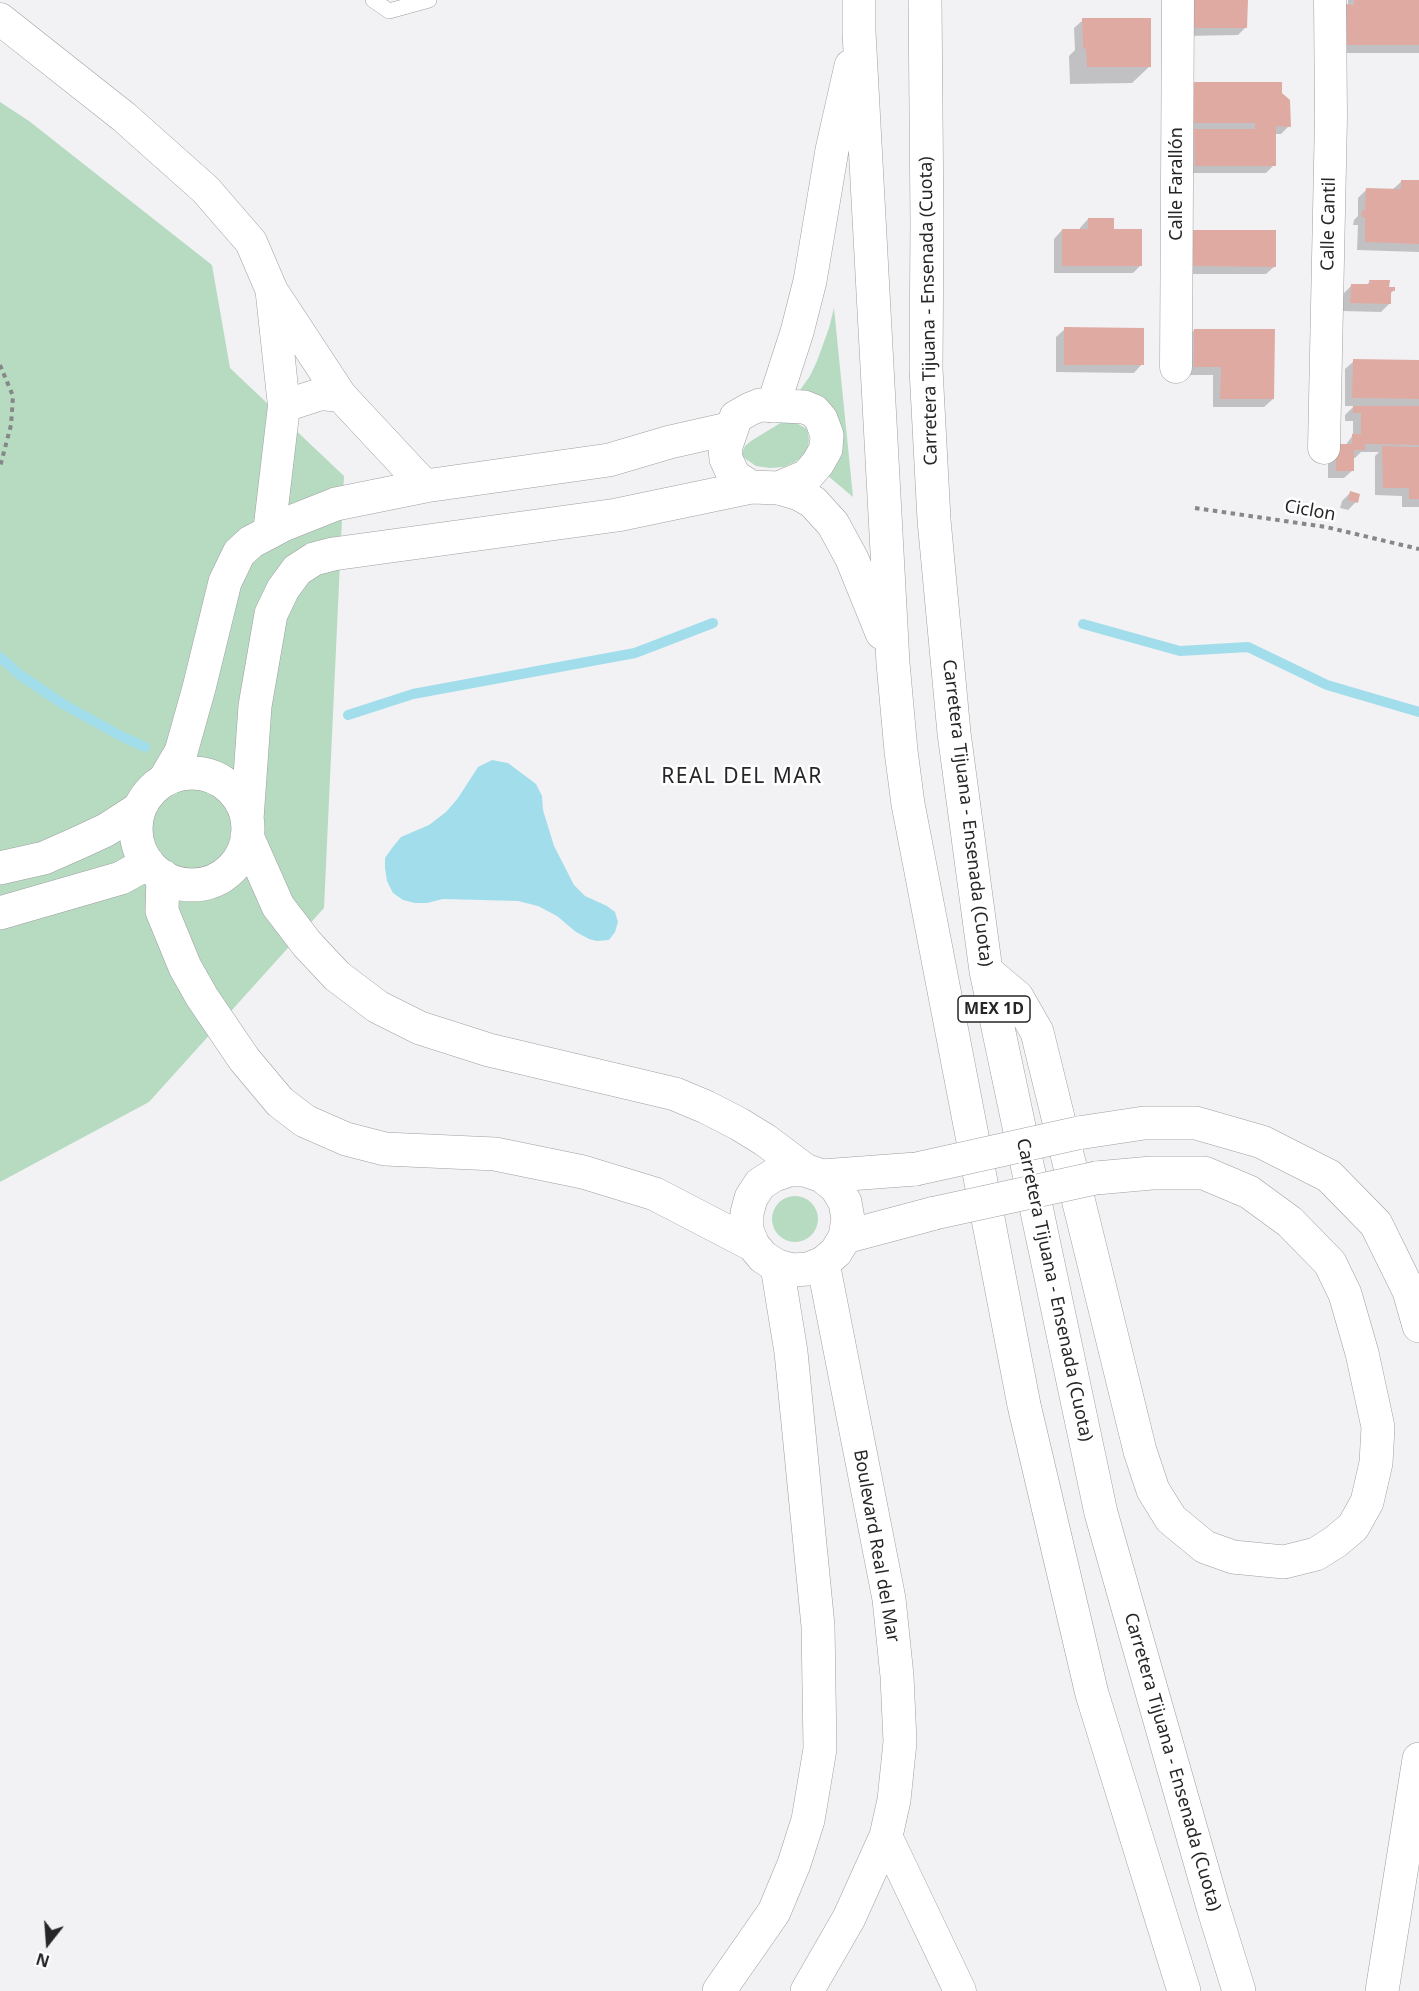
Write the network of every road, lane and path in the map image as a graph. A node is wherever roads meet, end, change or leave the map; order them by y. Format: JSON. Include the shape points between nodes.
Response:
{"nodes":[{"id":1,"x":373,"y":0,"type":"edge"},
{"id":2,"x":429,"y":0,"type":"edge"},
{"id":3,"x":859,"y":0,"type":"edge"},
{"id":4,"x":925,"y":0,"type":"edge"},
{"id":5,"x":1178,"y":0,"type":"edge"},
{"id":6,"x":1330,"y":0,"type":"edge"},
{"id":7,"x":0,"y":19,"type":"edge"},
{"id":8,"x":859,"y":32,"type":"junction"},
{"id":9,"x":272,"y":291,"type":"junction"},
{"id":10,"x":0,"y":365,"type":"edge"},
{"id":11,"x":1176,"y":367,"type":"dead end"},
{"id":12,"x":341,"y":396,"type":"junction"},
{"id":13,"x":284,"y":406,"type":"junction"},
{"id":14,"x":773,"y":406,"type":"junction"},
{"id":15,"x":732,"y":428,"type":"junction"},
{"id":16,"x":1324,"y":448,"type":"dead end"},
{"id":17,"x":0,"y":467,"type":"edge"},
{"id":18,"x":425,"y":486,"type":"junction"},
{"id":19,"x":765,"y":488,"type":"junction"},
{"id":20,"x":1195,"y":508,"type":"dead end"},
{"id":21,"x":269,"y":532,"type":"junction"},
{"id":22,"x":1419,"y":549,"type":"edge"},
{"id":23,"x":893,"y":663,"type":"junction"},
{"id":24,"x":165,"y":779,"type":"junction"},
{"id":25,"x":140,"y":808,"type":"junction"},
{"id":26,"x":247,"y":828,"type":"junction"},
{"id":27,"x":0,"y":868,"type":"edge"},
{"id":28,"x":155,"y":870,"type":"junction"},
{"id":29,"x":0,"y":874,"type":"edge"},
{"id":30,"x":5,"y":912,"type":"edge"},
{"id":31,"x":986,"y":971,"type":"junction"},
{"id":32,"x":814,"y":1173,"type":"junction"},
{"id":33,"x":845,"y":1237,"type":"junction"},
{"id":34,"x":765,"y":1256,"type":"junction"},
{"id":35,"x":823,"y":1263,"type":"junction"},
{"id":36,"x":1419,"y":1326,"type":"edge"},
{"id":37,"x":1419,"y":1759,"type":"edge"},
{"id":38,"x":1408,"y":1830,"type":"junction"},
{"id":39,"x":886,"y":1836,"type":"junction"},
{"id":40,"x":1419,"y":1894,"type":"edge"},
{"id":41,"x":719,"y":1991,"type":"edge"},
{"id":42,"x":807,"y":1991,"type":"edge"},
{"id":43,"x":960,"y":1991,"type":"edge"},
{"id":44,"x":1184,"y":1991,"type":"edge"},
{"id":45,"x":1239,"y":1991,"type":"edge"},
{"id":46,"x":1382,"y":1991,"type":"edge"}],
"edges":[{"from":1,"to":2,"type":"lane","via":[[389,11]]},
{"from":3,"to":8,"type":"main road","number":"MEX 1D"},
{"from":4,"to":31,"type":"main road","name":"Carretera Tijuana - Ensenada (Cuota)","number":"MEX 1D","via":[[926,369],[934,520],[954,733]]},
{"from":5,"to":11,"type":"street","name":"Calle Farallón"},
{"from":6,"to":16,"type":"street","name":"Calle Cantil"},
{"from":7,"to":9,"type":"street","via":[[124,117],[206,190],[251,242]]},
{"from":8,"to":14,"type":"main road","via":[[832,150],[810,281]]},
{"from":8,"to":23,"type":"main road","number":"MEX 1D"},
{"from":9,"to":12,"type":"street"},
{"from":9,"to":13,"type":"street"},
{"from":10,"to":17,"type":"path","via":[[13,396],[11,425]]},
{"from":12,"to":13,"type":"street","via":[[321,394]]},
{"from":12,"to":18,"type":"street"},
{"from":13,"to":21,"type":"street"},
{"from":14,"to":15,"type":"main road","via":[[750,409],[736,417]]},
{"from":14,"to":19,"type":"main road","via":[[814,411],[827,435],[825,449],[807,476]]},
{"from":15,"to":18,"type":"main road","via":[[609,460]]},
{"from":15,"to":19,"type":"main road","via":[[725,449],[728,467],[734,476]]},
{"from":18,"to":21,"type":"main road","via":[[336,504]]},
{"from":19,"to":23,"type":"main road","via":[[799,494],[813,502],[833,524],[865,587]]},
{"from":19,"to":26,"type":"main road","via":[[617,515],[333,554],[314,559],[297,570],[271,614],[255,706]]},
{"from":20,"to":22,"type":"path","name":"Ciclon","via":[[1326,526]]},
{"from":21,"to":24,"type":"main road","via":[[239,553],[225,582],[181,752]]},
{"from":23,"to":44,"type":"main road","number":"MEX 1D","via":[[908,804],[1024,1405],[1092,1694]]},
{"from":24,"to":25,"type":"main road","via":[[150,791]]},
{"from":24,"to":26,"type":"main road","via":[[199,773],[216,778],[231,788],[241,802]]},
{"from":25,"to":27,"type":"main road","via":[[106,830],[44,858]]},
{"from":25,"to":28,"type":"main road","via":[[138,846]]},
{"from":26,"to":28,"type":"main road","via":[[243,853],[218,878],[200,884],[181,884]]},
{"from":26,"to":32,"type":"main road","via":[[278,906],[337,976],[378,1007],[420,1028],[489,1050],[675,1094],[739,1124]]},
{"from":28,"to":30,"type":"main road"},
{"from":28,"to":34,"type":"main road","via":[[162,911],[185,968],[202,997],[251,1067],[280,1102],[304,1121],[346,1140],[385,1149],[495,1154],[583,1172],[655,1194]]},
{"from":29,"to":30,"type":"main road"},
{"from":31,"to":33,"type":"main road","bridge":true,"via":[[1017,997],[1036,1032],[1140,1451],[1153,1490],[1171,1519],[1205,1547],[1233,1557],[1284,1562],[1316,1554],[1335,1542],[1353,1527],[1367,1502],[1376,1463],[1378,1426],[1345,1294],[1330,1263],[1290,1221],[1249,1192],[1204,1173],[1096,1178],[935,1213]]},
{"from":31,"to":45,"type":"main road","name":"Carretera Tijuana - Ensenada (Cuota)","number":"MEX 1D","via":[[1101,1513]]},
{"from":32,"to":33,"type":"main road","via":[[836,1186],[845,1202]]},
{"from":32,"to":34,"type":"main road","via":[[789,1170],[774,1175],[751,1198],[747,1230]]},
{"from":32,"to":36,"type":"main road","bridge":true,"via":[[916,1169],[1078,1132],[1196,1123],[1262,1142],[1329,1176],[1376,1224],[1409,1291]]},
{"from":33,"to":35,"type":"main road"},
{"from":34,"to":35,"type":"main road","via":[[792,1270]]},
{"from":34,"to":41,"type":"main road","via":[[791,1352],[818,1626],[819,1749],[808,1820],[790,1874],[774,1912]]},
{"from":35,"to":39,"type":"main road","name":"Boulevard Real del Mar","via":[[889,1599],[900,1742]]},
{"from":37,"to":38,"type":"main road"},
{"from":38,"to":40,"type":"main road"},
{"from":38,"to":46,"type":"main road"},
{"from":39,"to":42,"type":"main road","name":"Boulevard Real del Mar","via":[[849,1918]]},
{"from":39,"to":43,"type":"street"}]}
